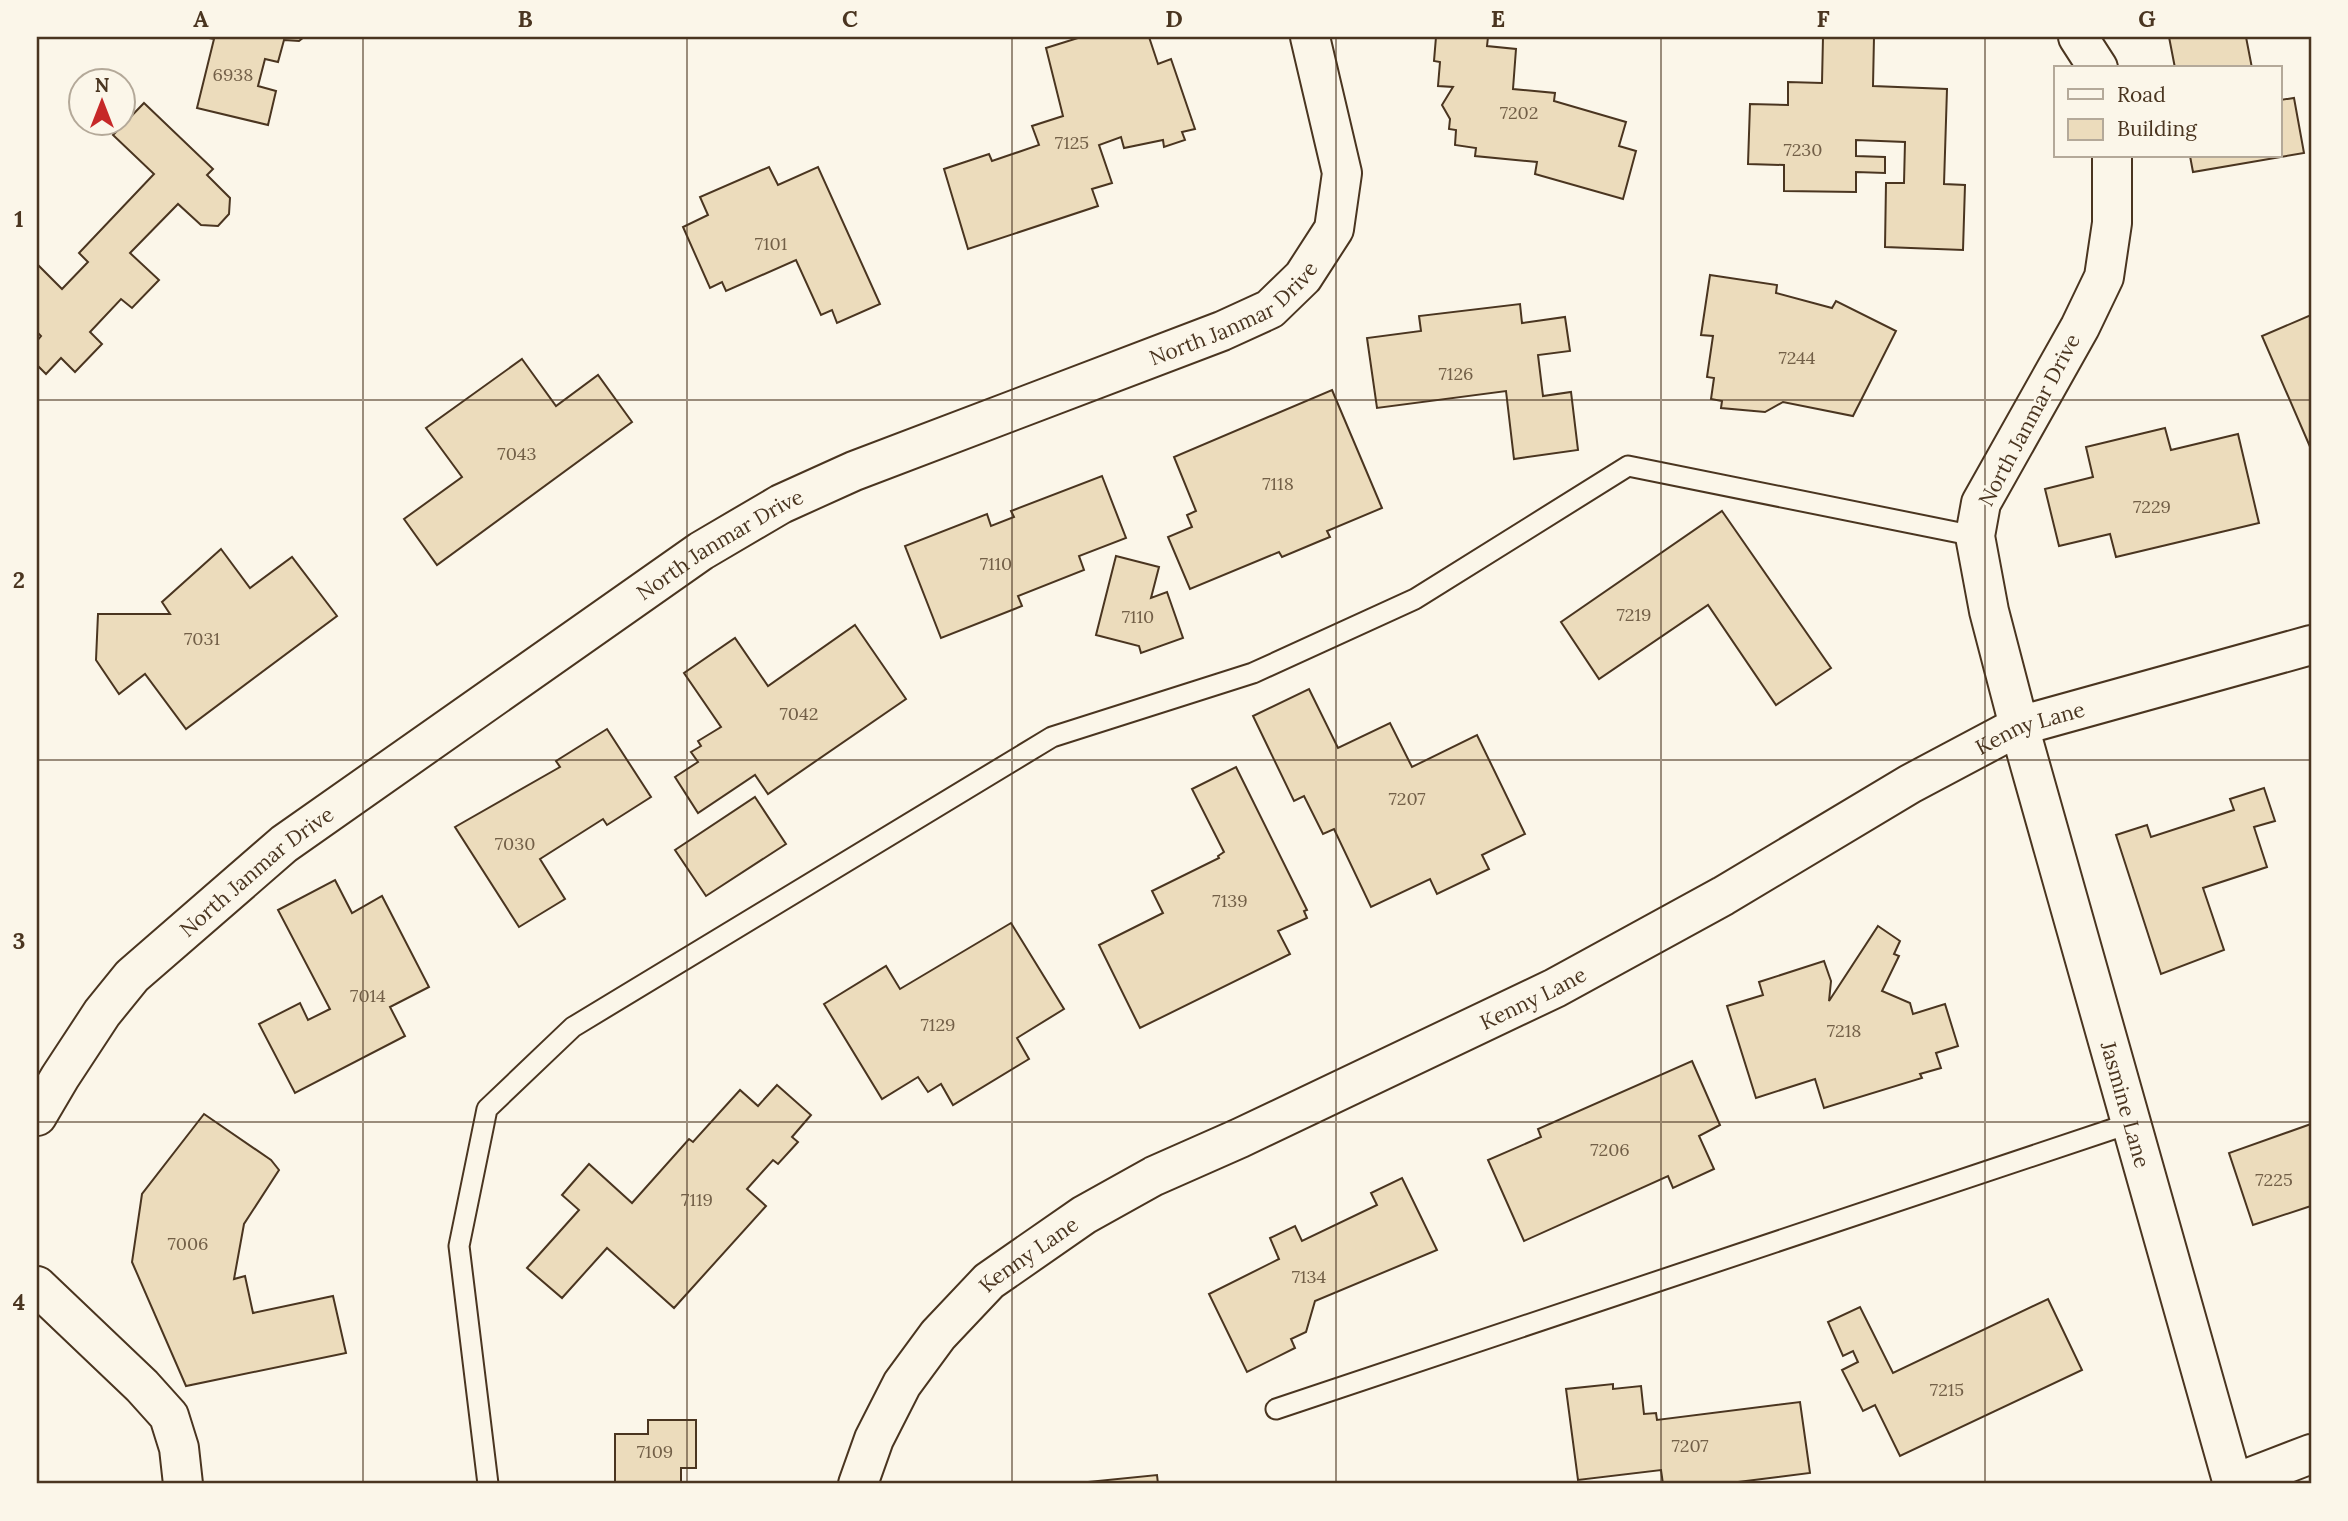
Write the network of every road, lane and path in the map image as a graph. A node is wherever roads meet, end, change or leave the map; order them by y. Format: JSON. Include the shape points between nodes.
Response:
{"nodes":[{"id":1,"x":1310,"y":37,"type":"edge"},
{"id":2,"x":2078,"y":37,"type":"edge"},
{"id":3,"x":2097,"y":66,"type":"edge"},
{"id":4,"x":2112,"y":158,"type":"edge"},
{"id":5,"x":1975,"y":536,"type":"junction"},
{"id":6,"x":2311,"y":645,"type":"edge"},
{"id":7,"x":2020,"y":726,"type":"junction"},
{"id":8,"x":37,"y":1116,"type":"edge"},
{"id":9,"x":2131,"y":1123,"type":"junction"},
{"id":10,"x":37,"y":1286,"type":"edge"},
{"id":11,"x":1276,"y":1409,"type":"dead end"},
{"id":12,"x":2311,"y":1454,"type":"edge"},
{"id":13,"x":183,"y":1484,"type":"edge"},
{"id":14,"x":488,"y":1484,"type":"edge"},
{"id":15,"x":858,"y":1484,"type":"edge"},
{"id":16,"x":2233,"y":1484,"type":"edge"}],
"edges":[{"from":1,"to":8,"type":"street","name":"North Janmar Drive","via":[[1342,173],[1334,229],[1303,277],[1270,309],[854,471],[781,504],[701,551],[284,844],[132,976],[102,1013]]},
{"from":2,"to":3,"type":"street"},
{"from":4,"to":5,"type":"street","name":"North Janmar Drive","via":[[2112,223],[2104,277],[1981,503]]},
{"from":5,"to":7,"type":"street","name":"North Janmar Drive","via":[[1989,611]]},
{"from":5,"to":14,"type":"lane","via":[[1628,466],[1415,599],[1253,673],[1052,737],[573,1027],[487,1109],[459,1246]]},
{"from":6,"to":7,"type":"street","name":"Kenny Lane"},
{"from":7,"to":9,"type":"street","name":"Jasmine Lane"},
{"from":7,"to":15,"type":"street","name":"Kenny Lane","via":[[1555,988],[1154,1177],[1084,1215],[989,1282],[938,1335],[902,1384]]},
{"from":9,"to":11,"type":"lane"},
{"from":9,"to":16,"type":"street","name":"Jasmine Lane"},
{"from":10,"to":13,"type":"street","via":[[169,1416]]},
{"from":12,"to":16,"type":"street"}]}
